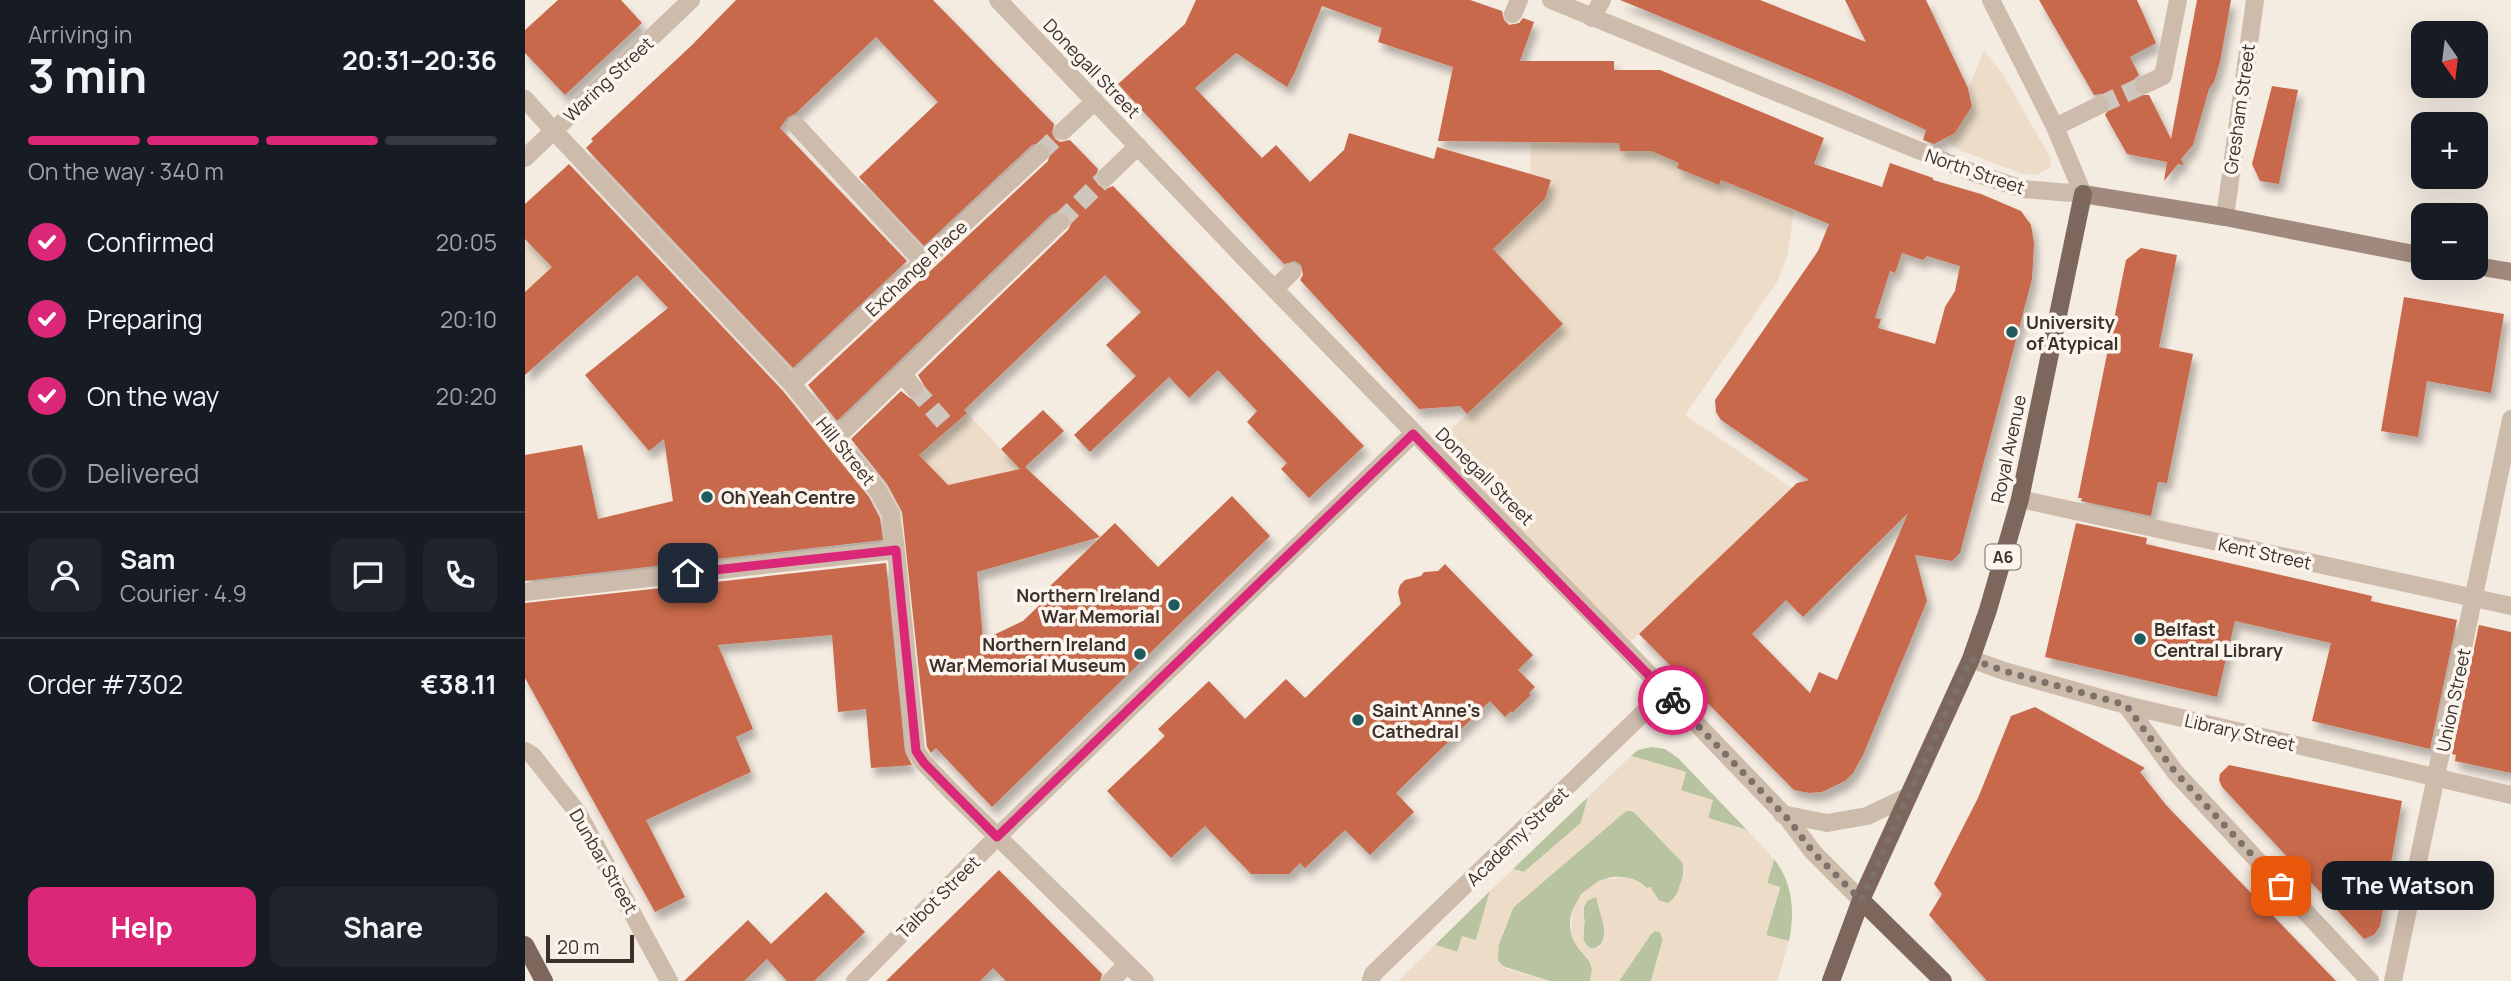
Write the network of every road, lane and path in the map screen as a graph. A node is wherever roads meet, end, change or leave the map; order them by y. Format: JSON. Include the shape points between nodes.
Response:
{"nodes":[{"id":1,"x":691,"y":0,"type":"edge"},
{"id":2,"x":998,"y":0,"type":"edge"},
{"id":3,"x":1551,"y":0,"type":"edge"},
{"id":4,"x":1602,"y":0,"type":"edge"},
{"id":5,"x":1991,"y":0,"type":"edge"},
{"id":6,"x":2178,"y":0,"type":"edge"},
{"id":7,"x":2255,"y":0,"type":"edge"},
{"id":8,"x":1592,"y":18,"type":"junction"},
{"id":9,"x":2144,"y":85,"type":"tunnel mouth"},
{"id":10,"x":525,"y":99,"type":"edge"},
{"id":11,"x":1095,"y":101,"type":"junction"},
{"id":12,"x":2100,"y":105,"type":"tunnel mouth"},
{"id":13,"x":796,"y":125,"type":"dead end"},
{"id":14,"x":2055,"y":127,"type":"junction"},
{"id":15,"x":553,"y":130,"type":"junction"},
{"id":16,"x":1063,"y":131,"type":"tunnel mouth"},
{"id":17,"x":1138,"y":146,"type":"junction"},
{"id":18,"x":1040,"y":153,"type":"tunnel mouth"},
{"id":19,"x":525,"y":158,"type":"edge"},
{"id":20,"x":1106,"y":177,"type":"tunnel mouth"},
{"id":21,"x":2083,"y":194,"type":"junction"},
{"id":22,"x":2225,"y":217,"type":"junction"},
{"id":23,"x":1060,"y":222,"type":"tunnel mouth"},
{"id":24,"x":2411,"y":253,"type":"edge"},
{"id":25,"x":923,"y":262,"type":"junction"},
{"id":26,"x":2488,"y":268,"type":"edge"},
{"id":27,"x":1292,"y":272,"type":"dead end"},
{"id":28,"x":2511,"y":272,"type":"edge"},
{"id":29,"x":1274,"y":289,"type":"junction"},
{"id":30,"x":792,"y":384,"type":"junction"},
{"id":31,"x":2511,"y":419,"type":"edge"},
{"id":32,"x":1413,"y":434,"type":"junction"},
{"id":33,"x":836,"y":438,"type":"junction"},
{"id":34,"x":2019,"y":499,"type":"junction"},
{"id":35,"x":896,"y":550,"type":"junction"},
{"id":36,"x":525,"y":592,"type":"edge"},
{"id":37,"x":2475,"y":599,"type":"junction"},
{"id":38,"x":2511,"y":606,"type":"edge"},
{"id":39,"x":1971,"y":659,"type":"junction"},
{"id":40,"x":1665,"y":692,"type":"junction"},
{"id":41,"x":2126,"y":705,"type":"junction"},
{"id":42,"x":525,"y":751,"type":"edge"},
{"id":43,"x":2437,"y":777,"type":"junction"},
{"id":44,"x":2511,"y":795,"type":"edge"},
{"id":45,"x":1907,"y":797,"type":"junction"},
{"id":46,"x":1782,"y":814,"type":"junction"},
{"id":47,"x":997,"y":837,"type":"junction"},
{"id":48,"x":1861,"y":900,"type":"junction"},
{"id":49,"x":525,"y":945,"type":"edge"},
{"id":50,"x":1127,"y":964,"type":"junction"},
{"id":51,"x":544,"y":981,"type":"edge"},
{"id":52,"x":669,"y":981,"type":"edge"},
{"id":53,"x":855,"y":981,"type":"edge"},
{"id":54,"x":1111,"y":981,"type":"edge"},
{"id":55,"x":1145,"y":981,"type":"edge"},
{"id":56,"x":1371,"y":981,"type":"edge"},
{"id":57,"x":1831,"y":981,"type":"edge"},
{"id":58,"x":1943,"y":981,"type":"edge"},
{"id":59,"x":2370,"y":981,"type":"edge"},
{"id":60,"x":2393,"y":981,"type":"edge"}],
"edges":[{"from":1,"to":15,"type":"street","name":"Waring Street"},
{"from":2,"to":11,"type":"street","name":"Donegall Street"},
{"from":3,"to":8,"type":"street","name":"North Street"},
{"from":4,"to":8,"type":"street"},
{"from":5,"to":14,"type":"street"},
{"from":6,"to":9,"type":"street","via":[[2163,76]]},
{"from":7,"to":22,"type":"street","name":"Gresham Street"},
{"from":8,"to":21,"type":"street","name":"North Street","via":[[1974,173],[2039,192]]},
{"from":10,"to":15,"type":"street","name":"Hill Street"},
{"from":11,"to":16,"type":"street"},
{"from":11,"to":17,"type":"street","name":"Donegall Street"},
{"from":12,"to":14,"type":"street"},
{"from":13,"to":25,"type":"street"},
{"from":14,"to":21,"type":"street"},
{"from":15,"to":19,"type":"street","name":"Waring Street"},
{"from":15,"to":30,"type":"street","name":"Hill Street"},
{"from":17,"to":20,"type":"street"},
{"from":17,"to":29,"type":"street","name":"Donegall Street"},
{"from":18,"to":25,"type":"street","name":"Exchange Place"},
{"from":21,"to":22,"type":"main road","name":"North Street"},
{"from":21,"to":34,"type":"main road","name":"Royal Avenue","number":"A6"},
{"from":22,"to":24,"type":"main road","name":"North Street"},
{"from":23,"to":33,"type":"street","via":[[908,381]]},
{"from":25,"to":30,"type":"street","name":"Exchange Place"},
{"from":26,"to":28,"type":"main road"},
{"from":27,"to":29,"type":"street"},
{"from":29,"to":32,"type":"street","name":"Donegall Street"},
{"from":30,"to":33,"type":"street","name":"Hill Street"},
{"from":31,"to":37,"type":"street","name":"Union Street"},
{"from":32,"to":40,"type":"street","name":"Donegall Street"},
{"from":32,"to":47,"type":"street","name":"Talbot Street"},
{"from":33,"to":35,"type":"street","name":"Hill Street","via":[[891,514]]},
{"from":34,"to":37,"type":"street","name":"Kent Street"},
{"from":34,"to":39,"type":"main road","name":"Royal Avenue","number":"A6"},
{"from":35,"to":36,"type":"street"},
{"from":35,"to":47,"type":"street","name":"Hill Street","via":[[916,751]]},
{"from":37,"to":38,"type":"street","name":"Kent Street"},
{"from":37,"to":43,"type":"street","name":"Union Street"},
{"from":39,"to":41,"type":"street","name":"Library Street"},
{"from":39,"to":45,"type":"main road","name":"Royal Avenue","number":"A6"},
{"from":40,"to":46,"type":"street","name":"Donegall Street"},
{"from":40,"to":56,"type":"street","name":"Academy Street","via":[[1373,974]]},
{"from":41,"to":43,"type":"street","name":"Library Street"},
{"from":41,"to":59,"type":"street","via":[[2175,772]]},
{"from":42,"to":52,"type":"street","name":"Dunbar Street","via":[[578,813]]},
{"from":43,"to":44,"type":"street","name":"Library Street"},
{"from":43,"to":60,"type":"street","name":"Union Street"},
{"from":45,"to":46,"type":"street","via":[[1867,816],[1827,823]]},
{"from":45,"to":48,"type":"main road","name":"Royal Avenue","number":"A6"},
{"from":46,"to":48,"type":"street","name":"Donegall Street"},
{"from":47,"to":50,"type":"street","name":"Hill Street"},
{"from":47,"to":53,"type":"street","name":"Talbot Street"},
{"from":48,"to":57,"type":"main road","name":"Royal Avenue"},
{"from":48,"to":58,"type":"main road","name":"Donegall Street"},
{"from":49,"to":51,"type":"main road"},
{"from":50,"to":54,"type":"street"},
{"from":50,"to":55,"type":"street","name":"Hill Street"}]}
